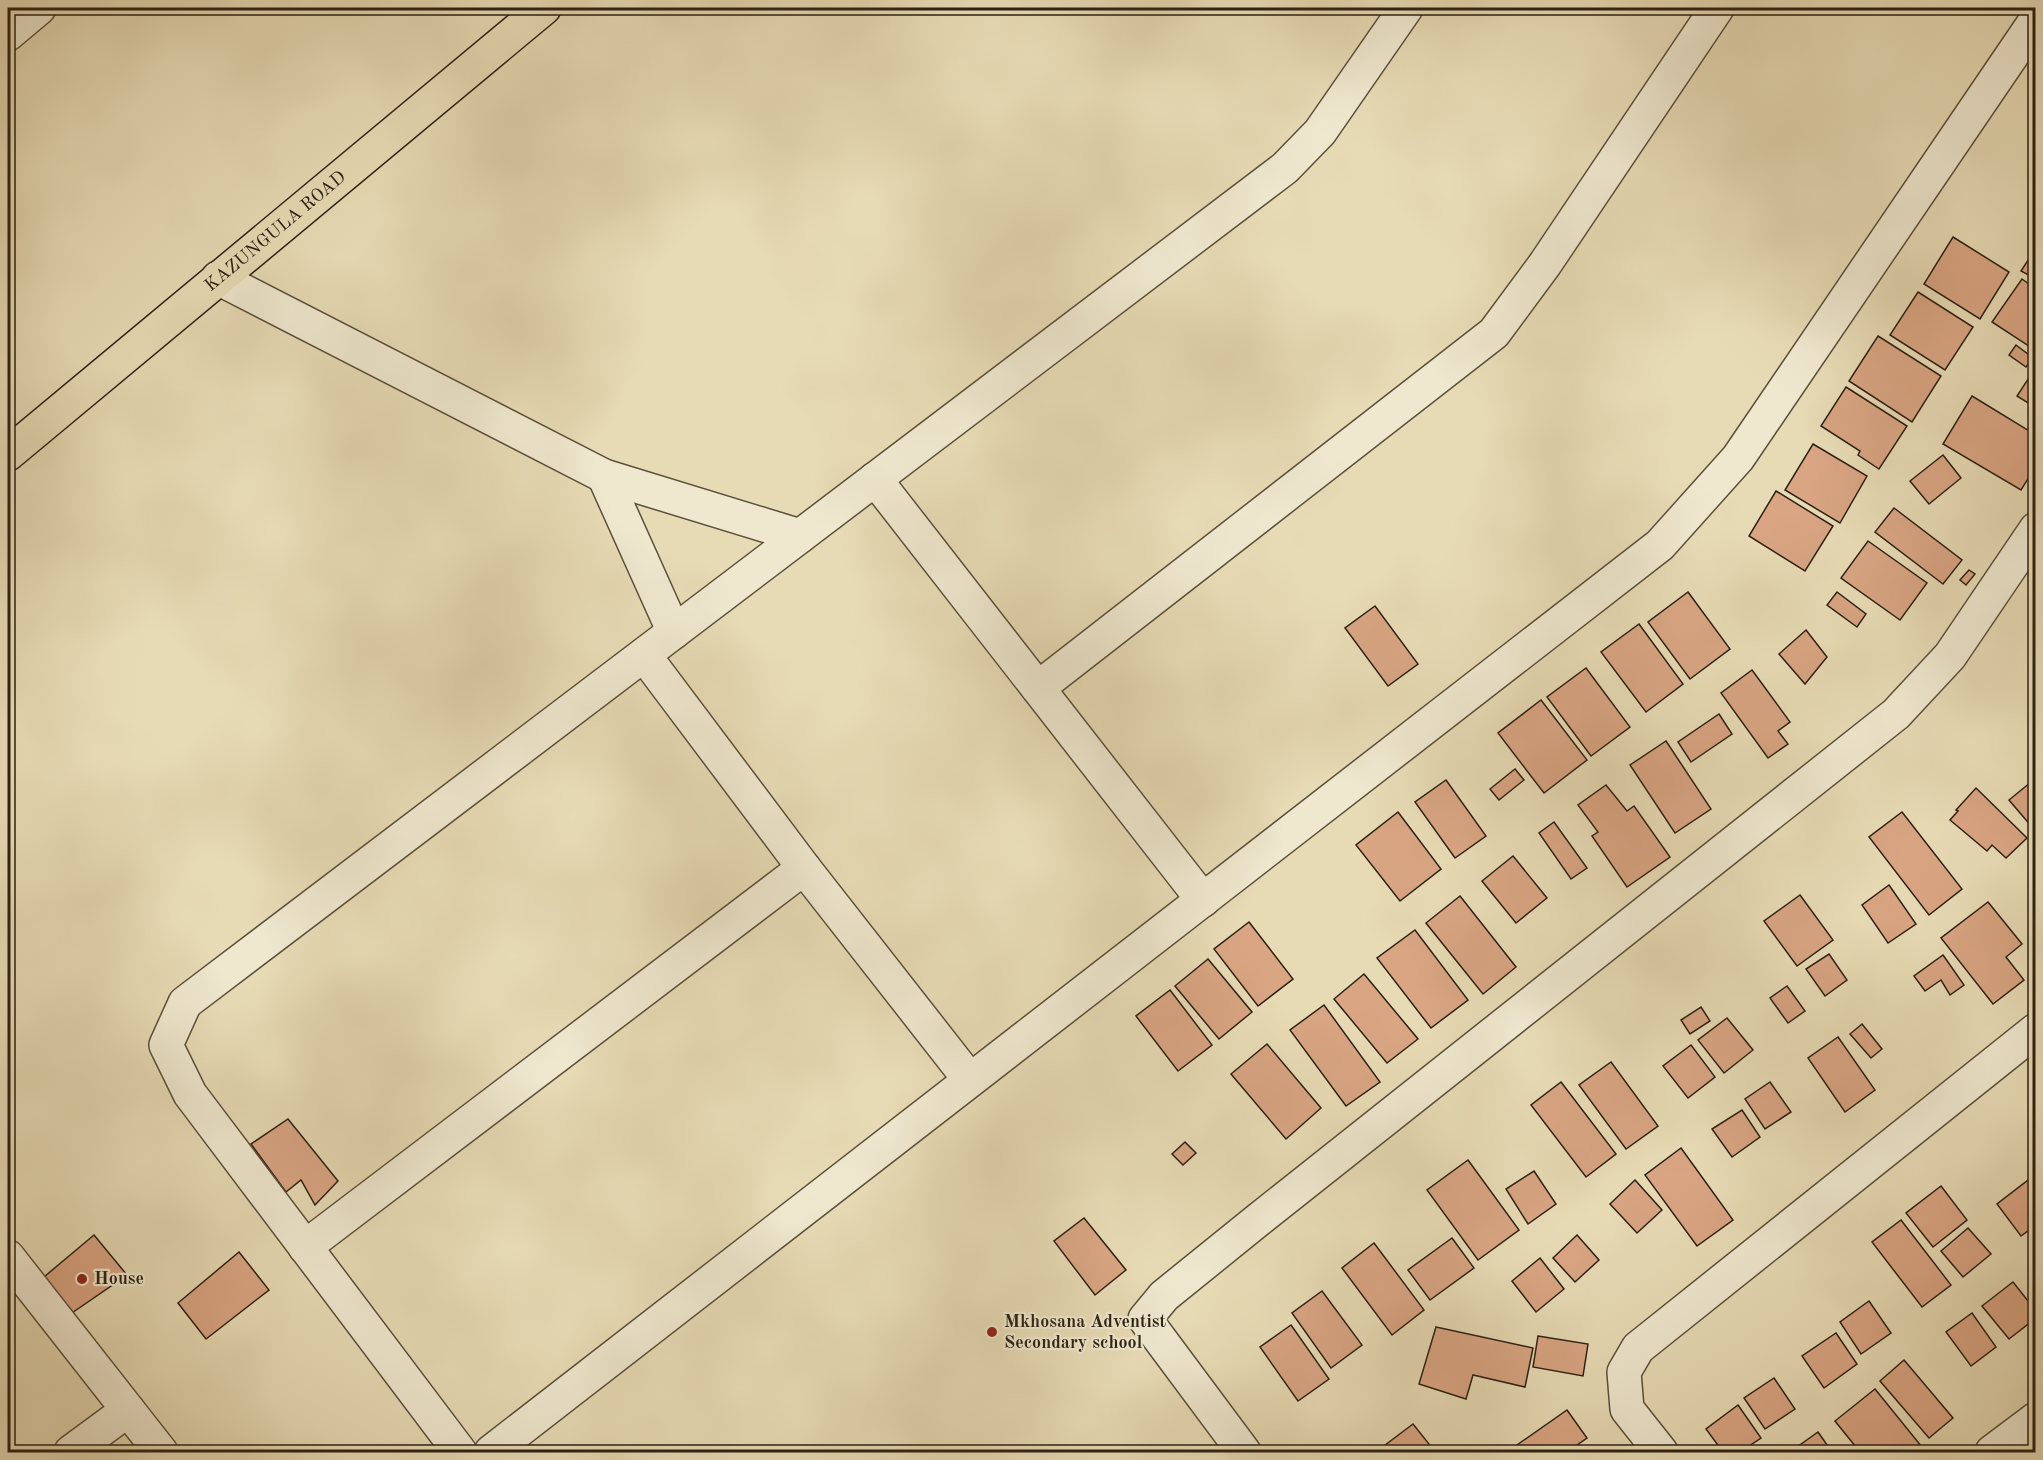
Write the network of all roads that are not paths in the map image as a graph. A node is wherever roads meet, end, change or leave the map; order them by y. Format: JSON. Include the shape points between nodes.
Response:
{"nodes":[{"id":1,"x":39,"y":8,"type":"edge"},
{"id":2,"x":544,"y":8,"type":"edge"},
{"id":3,"x":1406,"y":8,"type":"edge"},
{"id":4,"x":1717,"y":8,"type":"edge"},
{"id":5,"x":2036,"y":20,"type":"edge"},
{"id":6,"x":8,"y":34,"type":"edge"},
{"id":7,"x":218,"y":278,"type":"junction"},
{"id":8,"x":8,"y":454,"type":"edge"},
{"id":9,"x":604,"y":476,"type":"junction"},
{"id":10,"x":875,"y":479,"type":"junction"},
{"id":11,"x":2036,"y":529,"type":"edge"},
{"id":12,"x":800,"y":536,"type":"junction"},
{"id":13,"x":674,"y":632,"type":"junction"},
{"id":14,"x":644,"y":655,"type":"junction"},
{"id":15,"x":1038,"y":688,"type":"junction"},
{"id":16,"x":804,"y":868,"type":"junction"},
{"id":17,"x":1203,"y":900,"type":"junction"},
{"id":18,"x":2036,"y":1030,"type":"edge"},
{"id":19,"x":970,"y":1080,"type":"junction"},
{"id":20,"x":305,"y":1247,"type":"junction"},
{"id":21,"x":8,"y":1257,"type":"edge"},
{"id":22,"x":128,"y":1410,"type":"junction"},
{"id":23,"x":2036,"y":1419,"type":"edge"},
{"id":24,"x":70,"y":1452,"type":"edge"},
{"id":25,"x":161,"y":1452,"type":"edge"},
{"id":26,"x":460,"y":1452,"type":"edge"},
{"id":27,"x":490,"y":1452,"type":"edge"},
{"id":28,"x":1244,"y":1452,"type":"edge"},
{"id":29,"x":1661,"y":1452,"type":"edge"},
{"id":30,"x":1992,"y":1452,"type":"edge"}],
"edges":[{"from":1,"to":6,"type":"street"},
{"from":2,"to":7,"type":"main road","name":"KAZUNGULA ROAD"},
{"from":3,"to":10,"type":"street","via":[[1320,132],[1285,168]]},
{"from":4,"to":15,"type":"street","via":[[1545,264],[1494,333]]},
{"from":5,"to":17,"type":"street","via":[[1738,458],[1660,545]]},
{"from":7,"to":8,"type":"main road","name":"KAZUNGULA ROAD"},
{"from":7,"to":9,"type":"street"},
{"from":9,"to":12,"type":"street"},
{"from":9,"to":13,"type":"street"},
{"from":10,"to":12,"type":"street"},
{"from":10,"to":15,"type":"street"},
{"from":11,"to":28,"type":"street","via":[[1950,656],[1896,714],[1258,1220],[1164,1296],[1145,1318]]},
{"from":12,"to":13,"type":"street"},
{"from":13,"to":14,"type":"street"},
{"from":14,"to":16,"type":"street"},
{"from":14,"to":20,"type":"street","via":[[185,1003],[166,1046],[185,1084]]},
{"from":15,"to":17,"type":"street"},
{"from":16,"to":19,"type":"street"},
{"from":16,"to":20,"type":"street"},
{"from":17,"to":19,"type":"street"},
{"from":18,"to":29,"type":"street","via":[[1638,1348],[1624,1372],[1627,1409]]},
{"from":19,"to":27,"type":"street"},
{"from":20,"to":26,"type":"street"},
{"from":21,"to":22,"type":"street"},
{"from":22,"to":24,"type":"street"},
{"from":22,"to":25,"type":"street"},
{"from":23,"to":30,"type":"street"}]}
